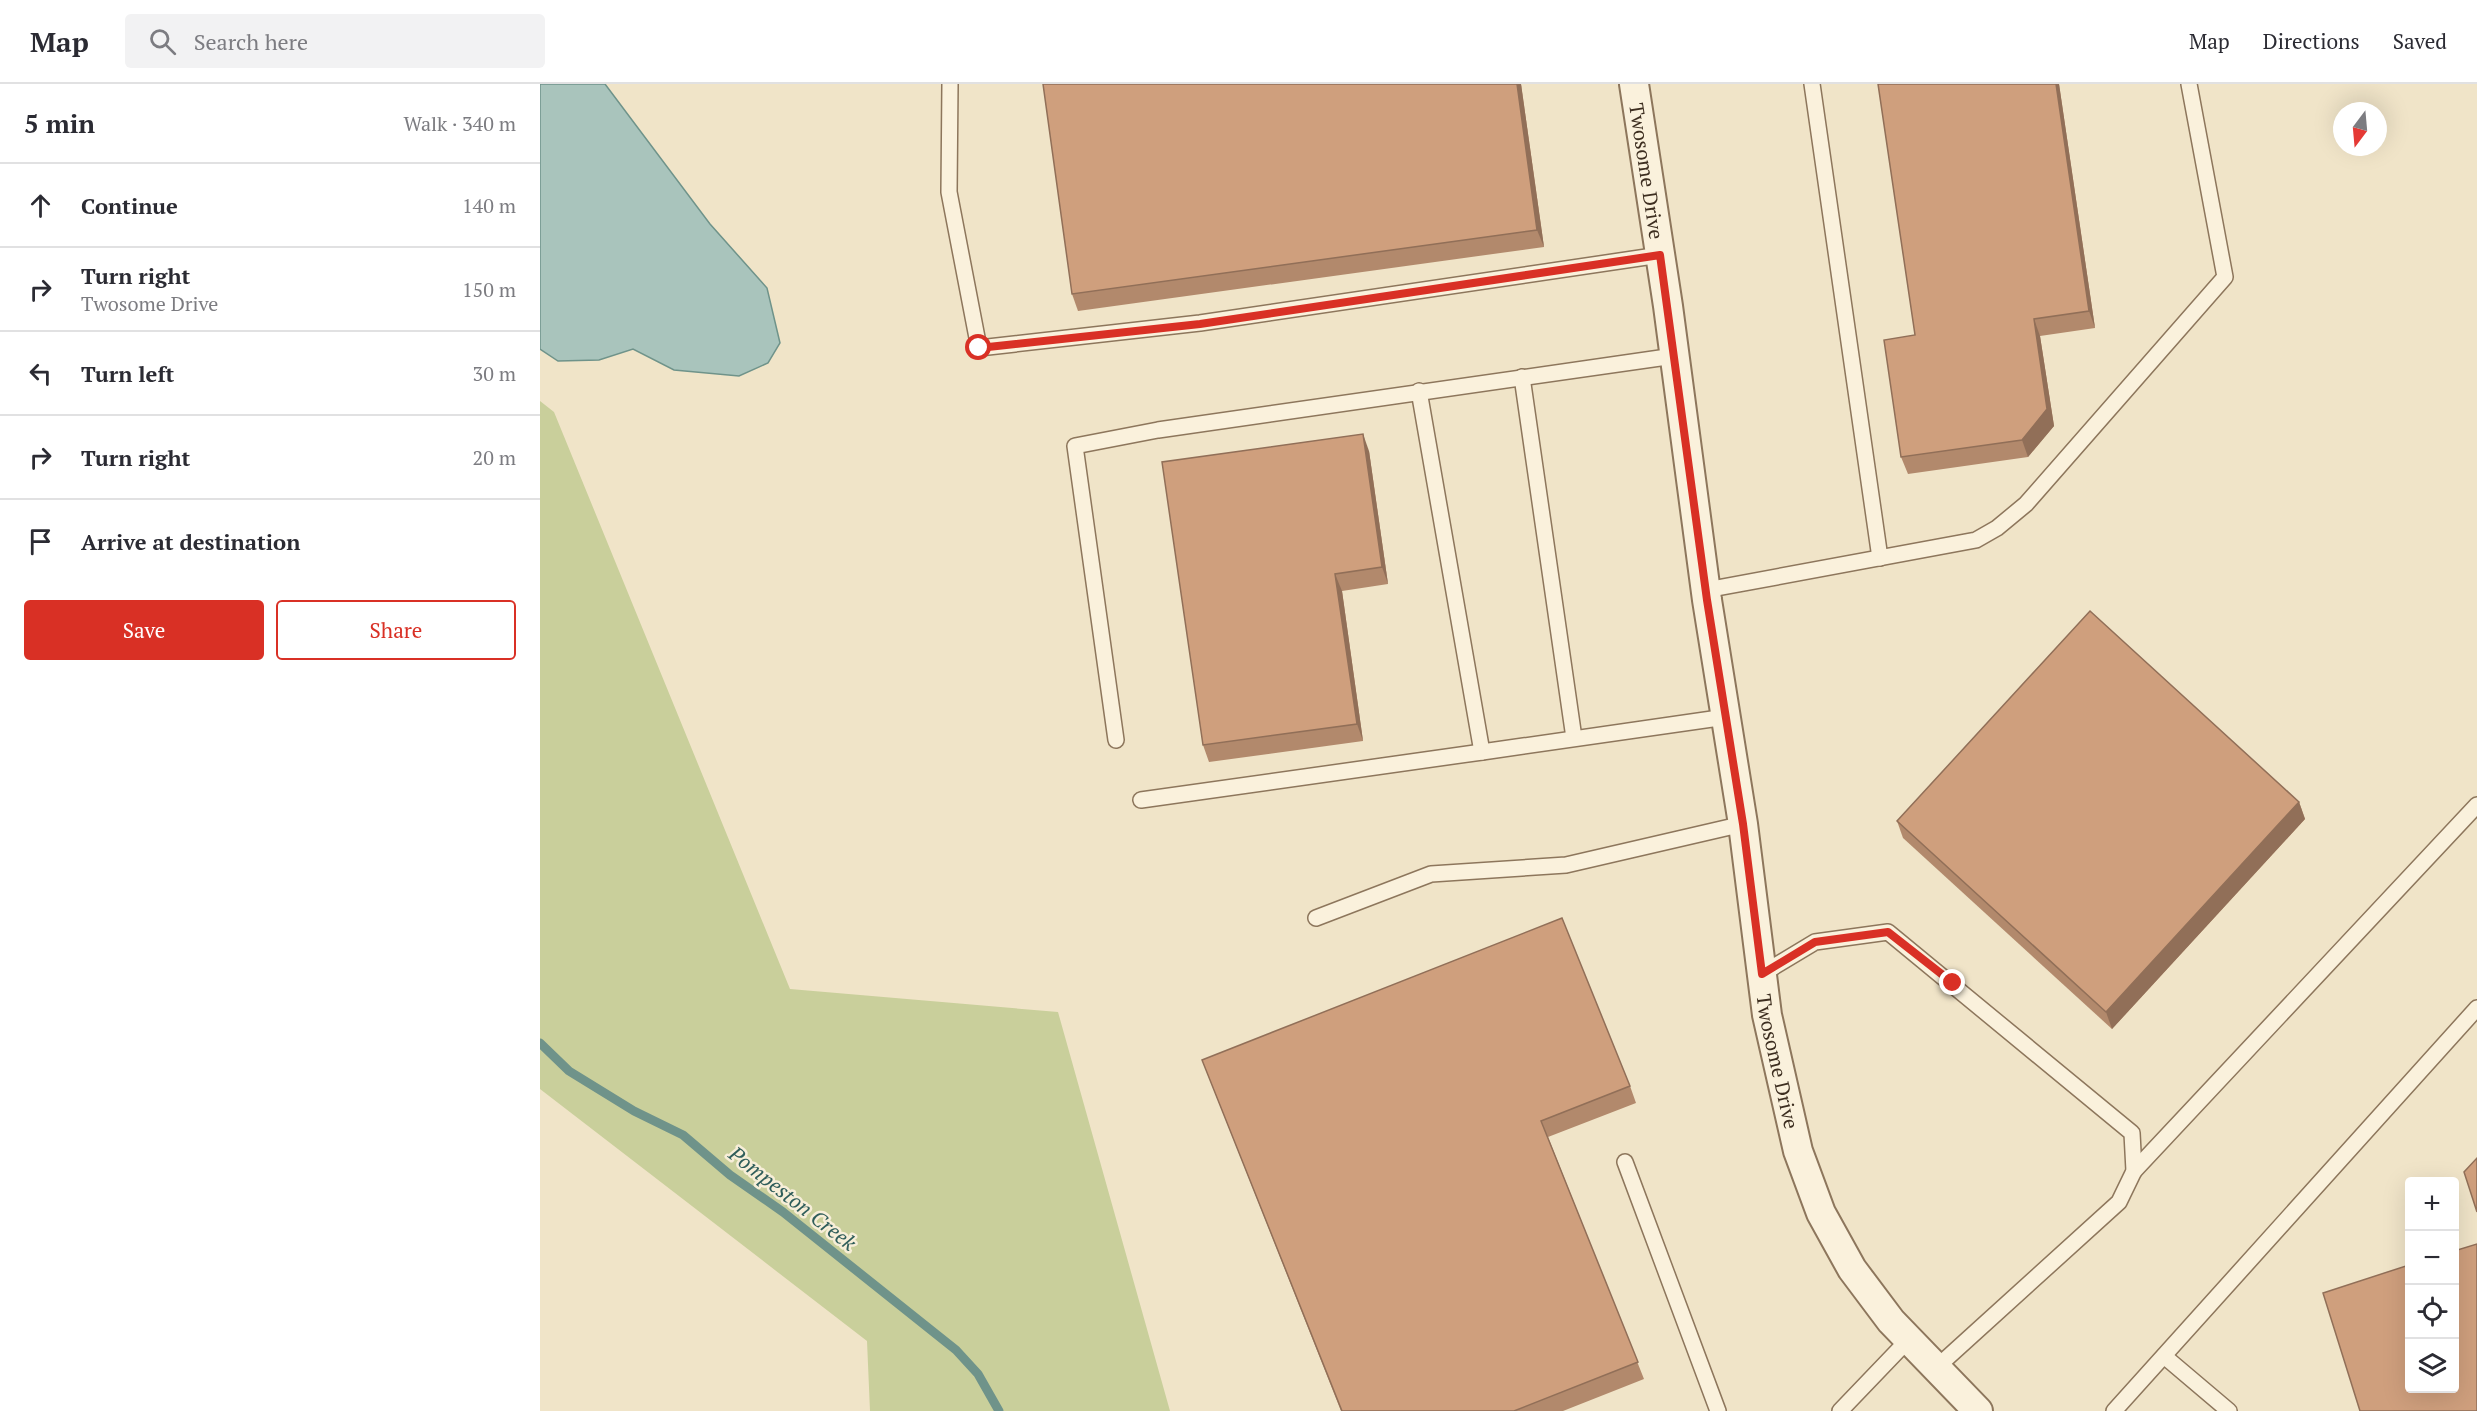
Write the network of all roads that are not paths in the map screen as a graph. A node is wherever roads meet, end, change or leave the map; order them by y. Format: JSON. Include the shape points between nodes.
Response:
{"nodes":[{"id":1,"x":950,"y":84,"type":"edge"},
{"id":2,"x":1634,"y":84,"type":"edge"},
{"id":3,"x":1812,"y":84,"type":"edge"},
{"id":4,"x":2188,"y":84,"type":"edge"},
{"id":5,"x":1660,"y":255,"type":"junction"},
{"id":6,"x":1674,"y":356,"type":"junction"},
{"id":7,"x":1522,"y":377,"type":"junction"},
{"id":8,"x":1419,"y":392,"type":"junction"},
{"id":9,"x":1880,"y":558,"type":"junction"},
{"id":10,"x":1706,"y":590,"type":"junction"},
{"id":11,"x":1726,"y":717,"type":"junction"},
{"id":12,"x":1574,"y":738,"type":"junction"},
{"id":13,"x":1116,"y":740,"type":"dead end"},
{"id":14,"x":1482,"y":752,"type":"junction"},
{"id":15,"x":1141,"y":800,"type":"dead end"},
{"id":16,"x":2477,"y":805,"type":"edge"},
{"id":17,"x":1743,"y":824,"type":"junction"},
{"id":18,"x":1316,"y":918,"type":"dead end"},
{"id":19,"x":1762,"y":974,"type":"junction"},
{"id":20,"x":2477,"y":1008,"type":"edge"},
{"id":21,"x":1625,"y":1162,"type":"dead end"},
{"id":22,"x":2134,"y":1172,"type":"junction"},
{"id":23,"x":1909,"y":1339,"type":"junction"},
{"id":24,"x":2164,"y":1356,"type":"junction"},
{"id":25,"x":1936,"y":1368,"type":"junction"},
{"id":26,"x":1718,"y":1411,"type":"edge"},
{"id":27,"x":1840,"y":1411,"type":"edge"},
{"id":28,"x":1978,"y":1411,"type":"edge"},
{"id":29,"x":2114,"y":1411,"type":"edge"},
{"id":30,"x":2229,"y":1411,"type":"edge"}],
"edges":[{"from":1,"to":5,"type":"lane","via":[[949,192],[979,348],[1200,324]]},
{"from":2,"to":5,"type":"street","name":"Twosome Drive"},
{"from":3,"to":9,"type":"lane"},
{"from":4,"to":9,"type":"lane","via":[[2225,277],[2220,286],[2026,504],[1997,528],[1976,540]]},
{"from":5,"to":6,"type":"street","name":"Twosome Drive"},
{"from":6,"to":7,"type":"lane"},
{"from":6,"to":10,"type":"street","name":"Twosome Drive"},
{"from":7,"to":8,"type":"lane"},
{"from":7,"to":12,"type":"lane"},
{"from":8,"to":13,"type":"lane","via":[[1075,446]]},
{"from":8,"to":14,"type":"lane"},
{"from":9,"to":10,"type":"lane"},
{"from":10,"to":11,"type":"street","name":"Twosome Drive"},
{"from":11,"to":12,"type":"lane"},
{"from":11,"to":17,"type":"street","name":"Twosome Drive"},
{"from":12,"to":14,"type":"lane"},
{"from":14,"to":15,"type":"lane"},
{"from":16,"to":22,"type":"lane"},
{"from":17,"to":18,"type":"lane","via":[[1566,865],[1431,874]]},
{"from":17,"to":19,"type":"street","name":"Twosome Drive"},
{"from":19,"to":22,"type":"lane","via":[[1815,942],[1888,932],[2132,1133]]},
{"from":19,"to":23,"type":"street","name":"Twosome Drive","via":[[1781,1084],[1798,1151],[1821,1213],[1852,1269]]},
{"from":20,"to":24,"type":"lane"},
{"from":21,"to":26,"type":"lane"},
{"from":22,"to":25,"type":"lane","via":[[2119,1202]]},
{"from":23,"to":25,"type":"street","name":"Twosome Drive"},
{"from":23,"to":27,"type":"lane"},
{"from":24,"to":29,"type":"lane"},
{"from":24,"to":30,"type":"lane"},
{"from":25,"to":28,"type":"street","name":"Twosome Drive"}]}
